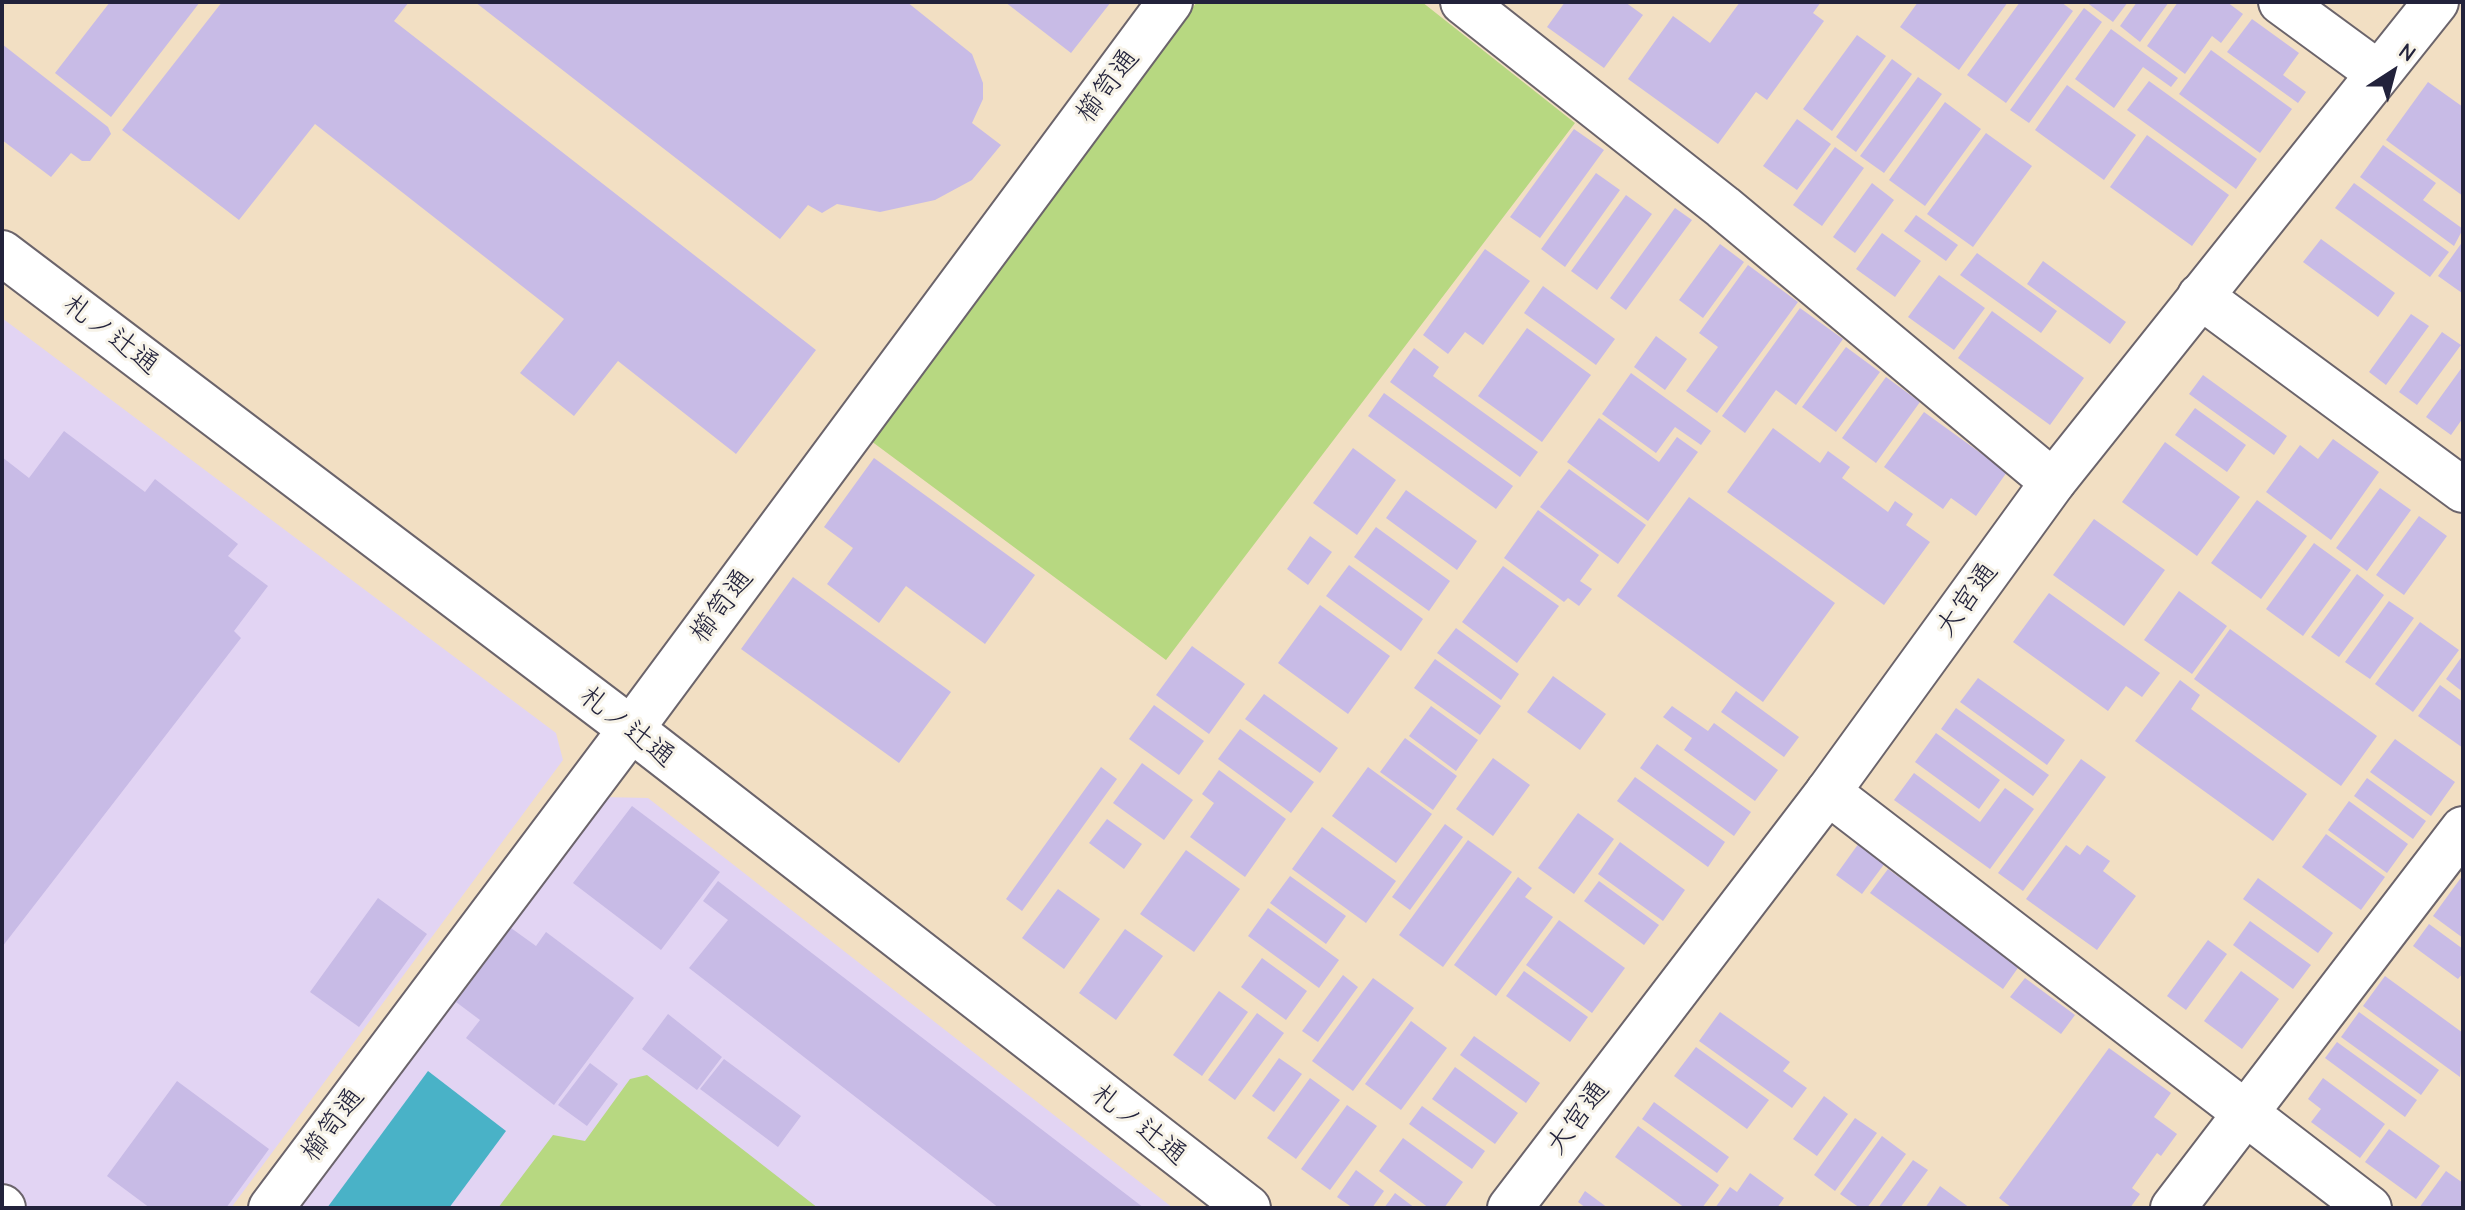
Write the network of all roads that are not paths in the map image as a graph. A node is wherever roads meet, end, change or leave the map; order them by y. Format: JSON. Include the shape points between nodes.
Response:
{"nodes":[{"id":1,"x":1170,"y":2,"type":"edge"},
{"id":2,"x":1463,"y":2,"type":"edge"},
{"id":3,"x":2281,"y":2,"type":"edge"},
{"id":4,"x":2436,"y":2,"type":"edge"},
{"id":5,"x":2378,"y":73,"type":"junction"},
{"id":6,"x":2,"y":253,"type":"edge"},
{"id":7,"x":2200,"y":296,"type":"junction"},
{"id":8,"x":2053,"y":482,"type":"junction"},
{"id":9,"x":2463,"y":490,"type":"edge"},
{"id":10,"x":631,"y":729,"type":"junction"},
{"id":11,"x":1828,"y":792,"type":"junction"},
{"id":12,"x":2463,"y":829,"type":"edge"},
{"id":13,"x":2245,"y":1113,"type":"junction"},
{"id":14,"x":271,"y":1208,"type":"edge"},
{"id":15,"x":1248,"y":1208,"type":"edge"},
{"id":16,"x":1510,"y":1208,"type":"edge"},
{"id":17,"x":2173,"y":1208,"type":"edge"},
{"id":18,"x":2369,"y":1208,"type":"edge"}],
"edges":[{"from":1,"to":10,"type":"street","name":"櫛笥通"},
{"from":2,"to":8,"type":"street","via":[[1723,207]]},
{"from":3,"to":5,"type":"street"},
{"from":4,"to":5,"type":"street","name":"大宮通"},
{"from":5,"to":7,"type":"street","name":"大宮通"},
{"from":6,"to":10,"type":"street","name":"札ノ辻通"},
{"from":7,"to":8,"type":"street","name":"大宮通"},
{"from":7,"to":9,"type":"street"},
{"from":8,"to":11,"type":"street","name":"大宮通"},
{"from":10,"to":14,"type":"street","name":"櫛笥通"},
{"from":10,"to":15,"type":"street","name":"札ノ辻通"},
{"from":11,"to":13,"type":"street"},
{"from":11,"to":16,"type":"street","name":"大宮通"},
{"from":12,"to":13,"type":"street"},
{"from":13,"to":17,"type":"street"},
{"from":13,"to":18,"type":"street"}]}
